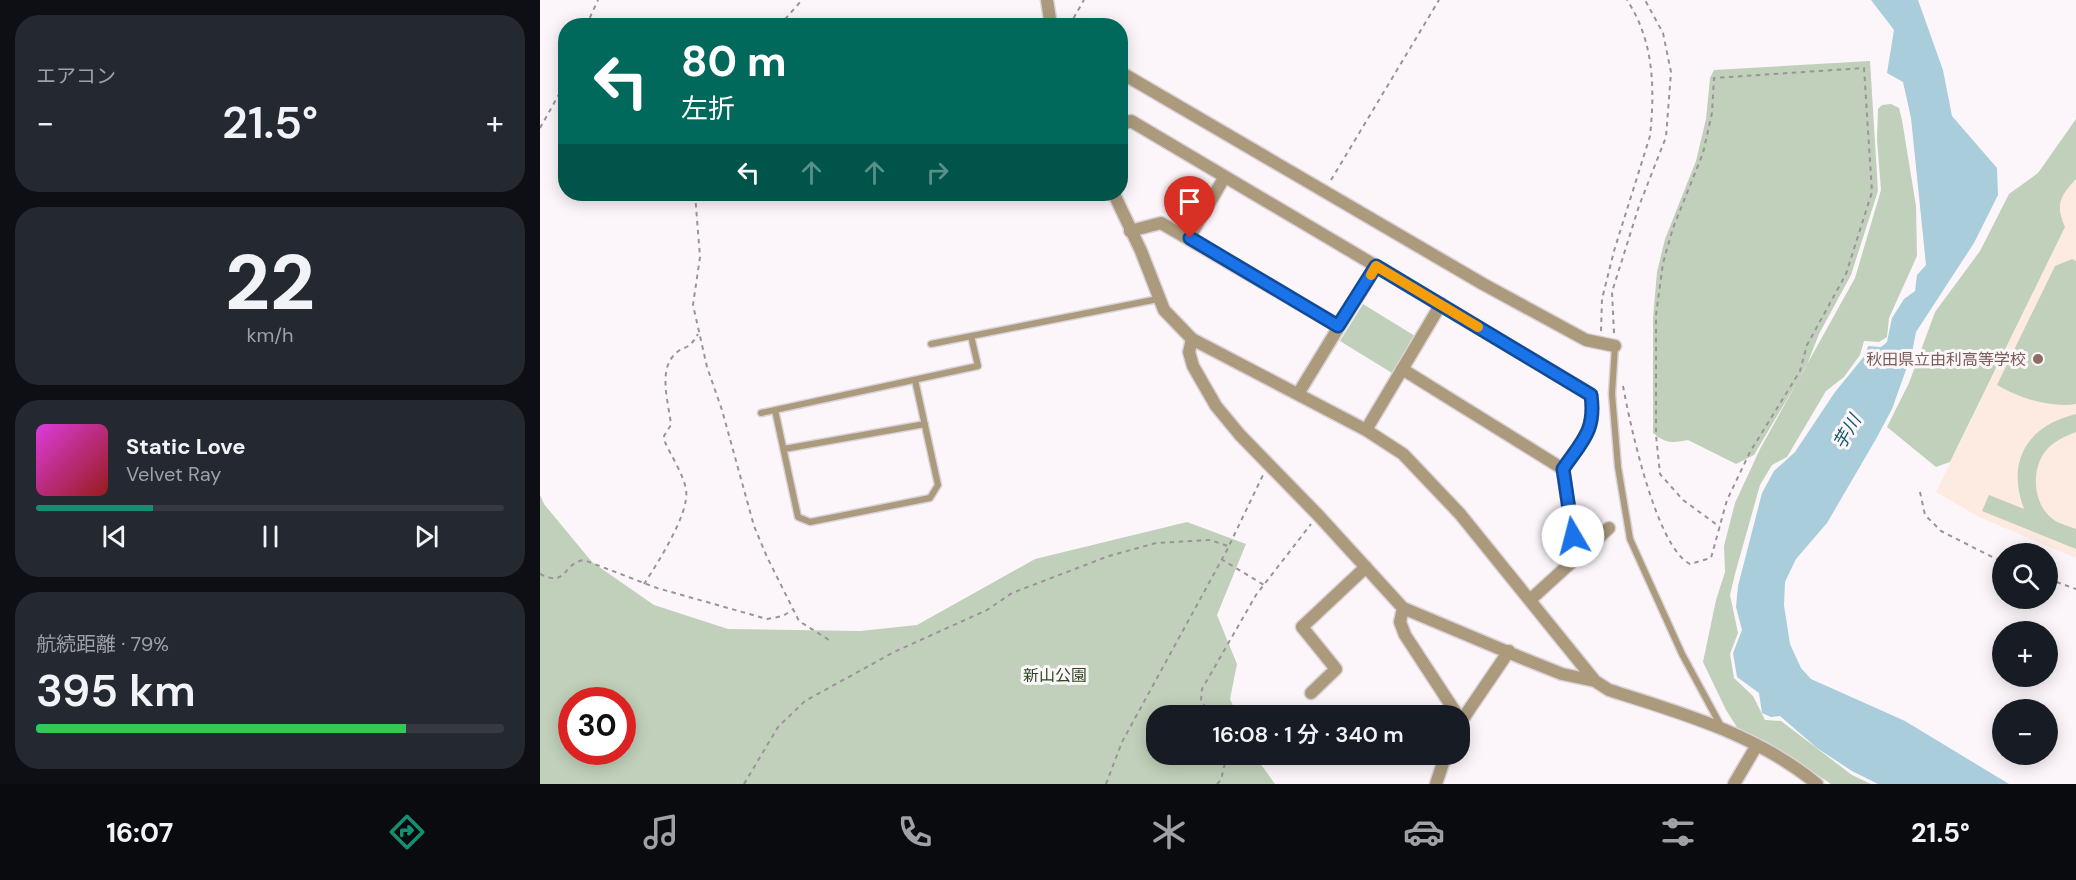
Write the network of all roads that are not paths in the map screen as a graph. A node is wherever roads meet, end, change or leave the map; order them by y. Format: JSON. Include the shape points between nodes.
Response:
{"nodes":[{"id":1,"x":1047,"y":0,"type":"edge"},
{"id":2,"x":1050,"y":18,"type":"edge"},
{"id":3,"x":1128,"y":77,"type":"edge"},
{"id":4,"x":1128,"y":122,"type":"edge"},
{"id":5,"x":1224,"y":178,"type":"junction"},
{"id":6,"x":1117,"y":201,"type":"edge"},
{"id":7,"x":1130,"y":231,"type":"junction"},
{"id":8,"x":1190,"y":238,"type":"junction"},
{"id":9,"x":1376,"y":266,"type":"junction"},
{"id":10,"x":1158,"y":299,"type":"junction"},
{"id":11,"x":1441,"y":304,"type":"junction"},
{"id":12,"x":1338,"y":326,"type":"junction"},
{"id":13,"x":972,"y":336,"type":"junction"},
{"id":14,"x":1192,"y":339,"type":"junction"},
{"id":15,"x":931,"y":344,"type":"dead end"},
{"id":16,"x":1615,"y":346,"type":"joint"},
{"id":17,"x":1402,"y":369,"type":"junction"},
{"id":18,"x":915,"y":380,"type":"junction"},
{"id":19,"x":1298,"y":394,"type":"junction"},
{"id":20,"x":775,"y":410,"type":"junction"},
{"id":21,"x":761,"y":413,"type":"dead end"},
{"id":22,"x":925,"y":424,"type":"junction"},
{"id":23,"x":1366,"y":430,"type":"junction"},
{"id":24,"x":784,"y":449,"type":"junction"},
{"id":25,"x":1563,"y":469,"type":"junction"},
{"id":26,"x":1609,"y":528,"type":"dead end"},
{"id":27,"x":1576,"y":558,"type":"junction"},
{"id":28,"x":1366,"y":567,"type":"junction"},
{"id":29,"x":1530,"y":600,"type":"junction"},
{"id":30,"x":1403,"y":608,"type":"junction"},
{"id":31,"x":1509,"y":651,"type":"junction"},
{"id":32,"x":1595,"y":681,"type":"junction"},
{"id":33,"x":1311,"y":693,"type":"dead end"},
{"id":34,"x":1451,"y":705,"type":"edge"},
{"id":35,"x":1470,"y":705,"type":"edge"},
{"id":36,"x":1723,"y":729,"type":"junction"},
{"id":37,"x":1757,"y":745,"type":"junction"},
{"id":38,"x":1442,"y":765,"type":"edge"},
{"id":39,"x":1436,"y":784,"type":"edge"},
{"id":40,"x":1734,"y":784,"type":"edge"},
{"id":41,"x":1818,"y":784,"type":"edge"}],
"edges":[{"from":1,"to":2,"type":"street"},
{"from":3,"to":16,"type":"street","via":[[1483,284],[1586,340]]},
{"from":4,"to":5,"type":"street"},
{"from":5,"to":8,"type":"street"},
{"from":5,"to":9,"type":"street"},
{"from":6,"to":7,"type":"street"},
{"from":7,"to":8,"type":"street","via":[[1161,223]]},
{"from":7,"to":10,"type":"street"},
{"from":8,"to":12,"type":"street"},
{"from":9,"to":11,"type":"street"},
{"from":9,"to":12,"type":"street"},
{"from":10,"to":13,"type":"lane"},
{"from":10,"to":14,"type":"street"},
{"from":11,"to":17,"type":"street"},
{"from":11,"to":25,"type":"street","via":[[1591,395],[1594,416],[1589,430]]},
{"from":12,"to":19,"type":"street"},
{"from":13,"to":15,"type":"lane"},
{"from":13,"to":18,"type":"lane","via":[[978,366]]},
{"from":14,"to":19,"type":"street"},
{"from":14,"to":28,"type":"street","via":[[1192,366],[1240,435]]},
{"from":16,"to":36,"type":"lane","via":[[1612,394],[1618,467],[1630,539],[1682,654]]},
{"from":17,"to":23,"type":"street"},
{"from":17,"to":25,"type":"street"},
{"from":18,"to":20,"type":"lane"},
{"from":18,"to":22,"type":"lane"},
{"from":19,"to":23,"type":"street"},
{"from":20,"to":21,"type":"lane"},
{"from":20,"to":24,"type":"lane"},
{"from":22,"to":24,"type":"lane"},
{"from":22,"to":24,"type":"lane","via":[[938,485],[930,498],[810,522],[798,517]]},
{"from":23,"to":29,"type":"street","via":[[1423,472]]},
{"from":25,"to":27,"type":"street"},
{"from":26,"to":27,"type":"street"},
{"from":27,"to":29,"type":"street"},
{"from":28,"to":30,"type":"street"},
{"from":28,"to":33,"type":"street","via":[[1302,627],[1336,669]]},
{"from":29,"to":32,"type":"street"},
{"from":30,"to":31,"type":"street"},
{"from":30,"to":34,"type":"street","via":[[1400,622],[1405,635]]},
{"from":31,"to":32,"type":"street","via":[[1562,674]]},
{"from":31,"to":35,"type":"street"},
{"from":32,"to":36,"type":"street","via":[[1609,690]]},
{"from":36,"to":37,"type":"street"},
{"from":37,"to":40,"type":"street"},
{"from":37,"to":41,"type":"street"},
{"from":38,"to":39,"type":"street"}]}
